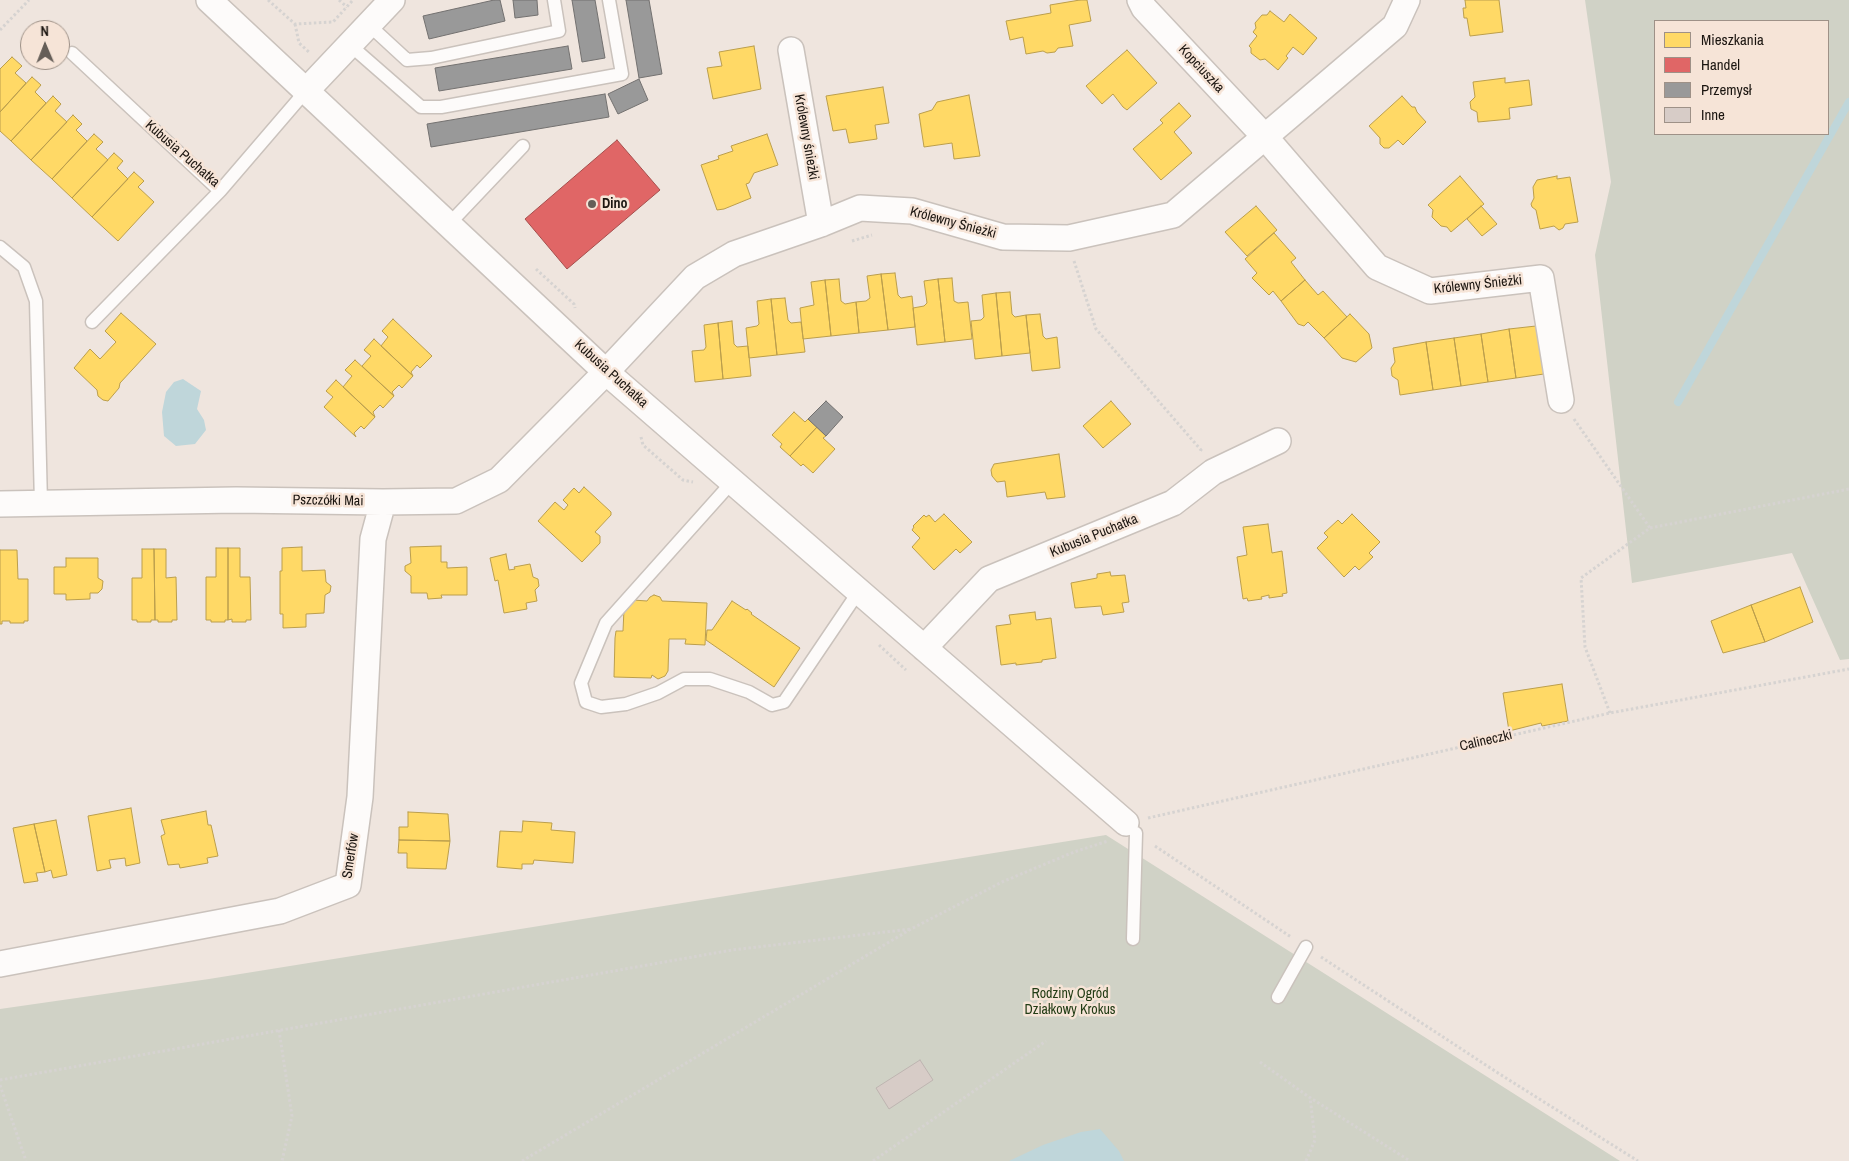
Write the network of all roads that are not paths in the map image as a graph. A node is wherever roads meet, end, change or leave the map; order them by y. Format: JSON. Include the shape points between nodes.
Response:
{"nodes":[{"id":1,"x":209,"y":0,"type":"edge"},
{"id":2,"x":392,"y":0,"type":"edge"},
{"id":3,"x":554,"y":0,"type":"edge"},
{"id":4,"x":609,"y":0,"type":"edge"},
{"id":5,"x":1140,"y":0,"type":"edge"},
{"id":6,"x":1407,"y":0,"type":"edge"},
{"id":7,"x":368,"y":25,"type":"junction"},
{"id":8,"x":350,"y":45,"type":"junction"},
{"id":9,"x":791,"y":50,"type":"dead end"},
{"id":10,"x":72,"y":53,"type":"dead end"},
{"id":11,"x":306,"y":92,"type":"junction"},
{"id":12,"x":1264,"y":137,"type":"junction"},
{"id":13,"x":523,"y":146,"type":"dead end"},
{"id":14,"x":220,"y":191,"type":"junction"},
{"id":15,"x":450,"y":224,"type":"junction"},
{"id":16,"x":821,"y":224,"type":"junction"},
{"id":17,"x":0,"y":247,"type":"edge"},
{"id":18,"x":92,"y":322,"type":"dead end"},
{"id":19,"x":606,"y":372,"type":"junction"},
{"id":20,"x":1560,"y":400,"type":"road end"},
{"id":21,"x":1278,"y":441,"type":"dead end"},
{"id":22,"x":733,"y":481,"type":"junction"},
{"id":23,"x":383,"y":502,"type":"junction"},
{"id":24,"x":0,"y":504,"type":"edge"},
{"id":25,"x":41,"y":504,"type":"junction"},
{"id":26,"x":858,"y":591,"type":"junction"},
{"id":27,"x":924,"y":648,"type":"junction"},
{"id":28,"x":1131,"y":828,"type":"joint"},
{"id":29,"x":1133,"y":938,"type":"dead end"},
{"id":30,"x":1306,"y":947,"type":"road end"},
{"id":31,"x":0,"y":964,"type":"edge"},
{"id":32,"x":1278,"y":997,"type":"dead end"}],
"edges":[{"from":1,"to":11,"type":"street","name":"Kubusia Puchatka"},
{"from":2,"to":7,"type":"street"},
{"from":3,"to":7,"type":"lane","via":[[559,31],[431,58],[407,60]]},
{"from":4,"to":8,"type":"lane","via":[[622,74],[441,108],[421,107]]},
{"from":5,"to":12,"type":"street","name":"Kopciuszka"},
{"from":6,"to":12,"type":"street","name":"Królewny Śnieżki","via":[[1395,26]]},
{"from":7,"to":8,"type":"street"},
{"from":8,"to":11,"type":"street"},
{"from":9,"to":16,"type":"street","name":"Królewny śnieżki"},
{"from":10,"to":14,"type":"lane","name":"Kubusia Puchatka"},
{"from":11,"to":14,"type":"lane","name":"Kubusia Puchatka"},
{"from":11,"to":15,"type":"street","name":"Kubusia Puchatka"},
{"from":12,"to":16,"type":"street","name":"Królewny Śnieżki","via":[[1173,215],[1069,238],[1003,236],[903,210],[860,208]]},
{"from":12,"to":20,"type":"street","name":"Królewny Śnieżki","via":[[1377,267],[1430,292],[1541,278]]},
{"from":13,"to":15,"type":"lane"},
{"from":14,"to":18,"type":"lane"},
{"from":15,"to":19,"type":"street","name":"Kubusia Puchatka"},
{"from":16,"to":19,"type":"street","name":"Królewny Śnieżki","via":[[734,254],[695,277]]},
{"from":17,"to":25,"type":"lane","via":[[24,267],[36,300]]},
{"from":19,"to":22,"type":"street","name":"Kubusia Puchatka"},
{"from":19,"to":23,"type":"street","name":"Pszczółki Mai","via":[[499,480],[456,501]]},
{"from":21,"to":27,"type":"street","name":"Kubusia Puchatka","via":[[1213,472],[1173,503],[989,579]]},
{"from":22,"to":26,"type":"street","name":"Kubusia Puchatka"},
{"from":22,"to":26,"type":"lane","via":[[606,623],[581,683],[586,702],[601,707],[626,704],[658,693],[684,679],[710,679],[749,692],[772,705],[784,702]]},
{"from":23,"to":25,"type":"street","name":"Pszczółki Mai","via":[[236,500]]},
{"from":23,"to":31,"type":"street","name":"Smerfów","via":[[373,539],[360,797],[348,885],[280,911]]},
{"from":24,"to":25,"type":"street","name":"Pszczółki Mai"},
{"from":26,"to":27,"type":"street","name":"Kubusia Puchatka"},
{"from":27,"to":28,"type":"street","name":"Kubusia Puchatka"},
{"from":28,"to":29,"type":"lane"},
{"from":30,"to":32,"type":"lane"}]}
